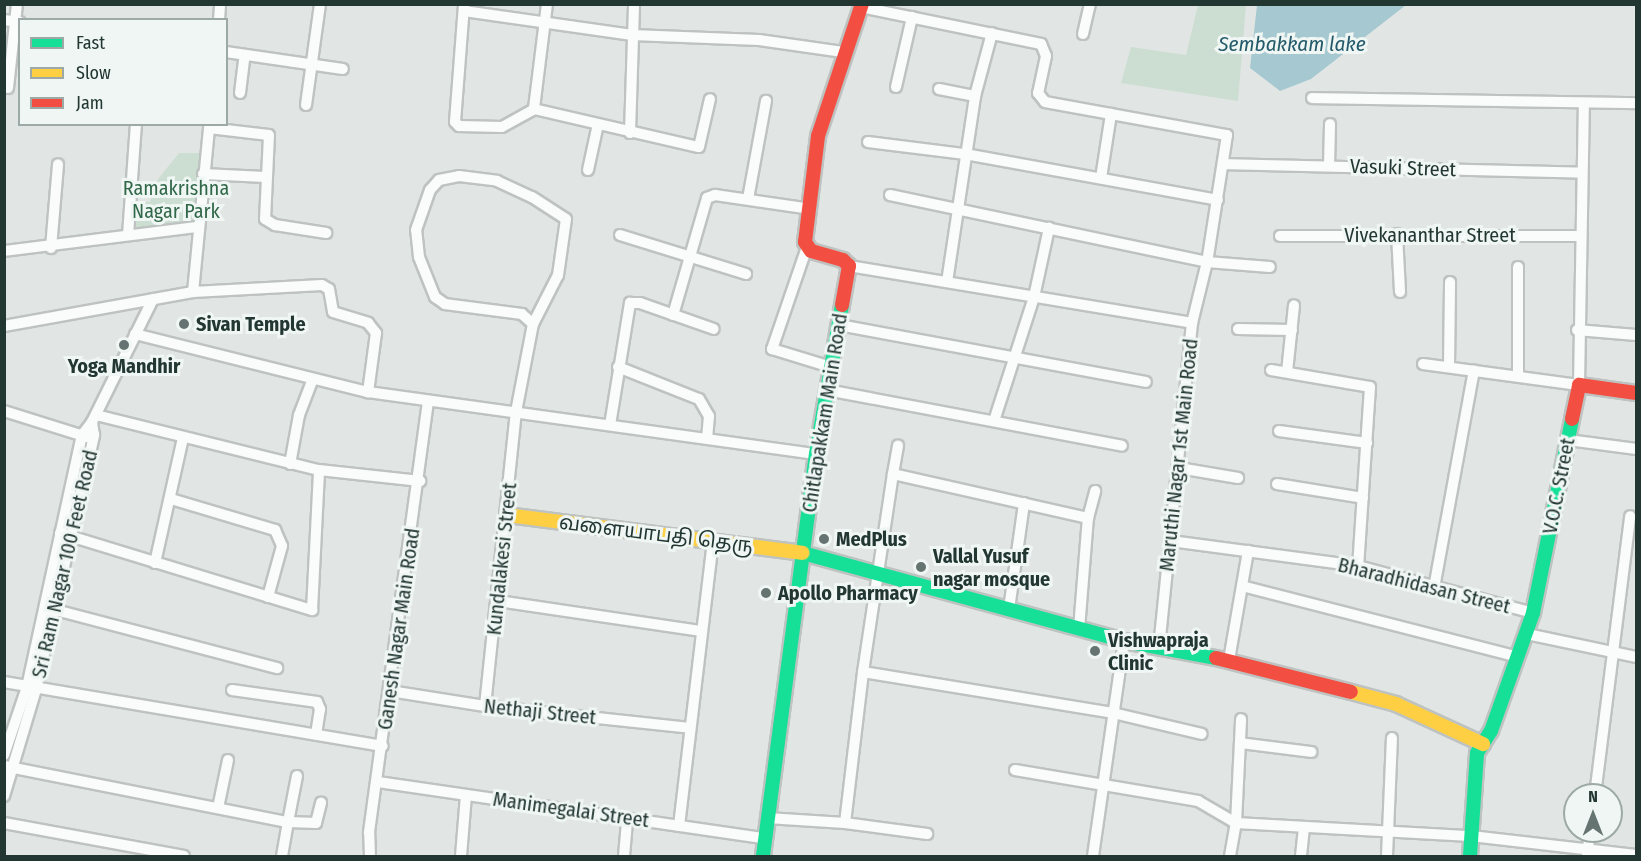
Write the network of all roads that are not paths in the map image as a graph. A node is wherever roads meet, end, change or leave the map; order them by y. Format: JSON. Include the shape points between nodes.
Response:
{"nodes":[{"id":1,"x":17,"y":4,"type":"edge"},
{"id":2,"x":320,"y":4,"type":"edge"},
{"id":3,"x":547,"y":4,"type":"edge"},
{"id":4,"x":634,"y":4,"type":"edge"},
{"id":5,"x":1090,"y":4,"type":"edge"},
{"id":6,"x":862,"y":6,"type":"edge"},
{"id":7,"x":464,"y":8,"type":"edge"},
{"id":8,"x":912,"y":17,"type":"junction"},
{"id":9,"x":13,"y":21,"type":"edge"},
{"id":10,"x":544,"y":22,"type":"junction"},
{"id":11,"x":992,"y":33,"type":"junction"},
{"id":12,"x":1083,"y":34,"type":"dead end"},
{"id":13,"x":632,"y":35,"type":"junction"},
{"id":14,"x":228,"y":52,"type":"edge"},
{"id":15,"x":843,"y":52,"type":"junction"},
{"id":16,"x":245,"y":55,"type":"junction"},
{"id":17,"x":310,"y":64,"type":"junction"},
{"id":18,"x":344,"y":69,"type":"dead end"},
{"id":19,"x":896,"y":87,"type":"dead end"},
{"id":20,"x":11,"y":88,"type":"edge"},
{"id":21,"x":939,"y":89,"type":"dead end"},
{"id":22,"x":240,"y":93,"type":"dead end"},
{"id":23,"x":975,"y":96,"type":"junction"},
{"id":24,"x":1312,"y":98,"type":"dead end"},
{"id":25,"x":710,"y":99,"type":"dead end"},
{"id":26,"x":766,"y":101,"type":"dead end"},
{"id":27,"x":1584,"y":103,"type":"junction"},
{"id":28,"x":1636,"y":103,"type":"edge"},
{"id":29,"x":306,"y":105,"type":"dead end"},
{"id":30,"x":534,"y":109,"type":"junction"},
{"id":31,"x":1111,"y":114,"type":"junction"},
{"id":32,"x":598,"y":124,"type":"junction"},
{"id":33,"x":1330,"y":124,"type":"dead end"},
{"id":34,"x":136,"y":126,"type":"edge"},
{"id":35,"x":208,"y":126,"type":"edge"},
{"id":36,"x":630,"y":133,"type":"junction"},
{"id":37,"x":868,"y":142,"type":"dead end"},
{"id":38,"x":965,"y":154,"type":"junction"},
{"id":39,"x":58,"y":164,"type":"dead end"},
{"id":40,"x":1225,"y":164,"type":"junction"},
{"id":41,"x":1329,"y":166,"type":"junction"},
{"id":42,"x":588,"y":170,"type":"dead end"},
{"id":43,"x":1581,"y":173,"type":"junction"},
{"id":44,"x":202,"y":174,"type":"junction"},
{"id":45,"x":265,"y":177,"type":"junction"},
{"id":46,"x":1101,"y":178,"type":"junction"},
{"id":47,"x":890,"y":195,"type":"dead end"},
{"id":48,"x":748,"y":199,"type":"junction"},
{"id":49,"x":1218,"y":200,"type":"junction"},
{"id":50,"x":811,"y":209,"type":"junction"},
{"id":51,"x":958,"y":210,"type":"junction"},
{"id":52,"x":198,"y":227,"type":"junction"},
{"id":53,"x":1049,"y":228,"type":"junction"},
{"id":54,"x":326,"y":233,"type":"dead end"},
{"id":55,"x":1397,"y":234,"type":"junction"},
{"id":56,"x":128,"y":235,"type":"junction"},
{"id":57,"x":620,"y":235,"type":"dead end"},
{"id":58,"x":1280,"y":236,"type":"dead end"},
{"id":59,"x":1580,"y":236,"type":"junction"},
{"id":60,"x":807,"y":247,"type":"junction"},
{"id":61,"x":51,"y":248,"type":"junction"},
{"id":62,"x":4,"y":251,"type":"edge"},
{"id":63,"x":688,"y":255,"type":"junction"},
{"id":64,"x":1207,"y":262,"type":"junction"},
{"id":65,"x":849,"y":266,"type":"junction"},
{"id":66,"x":1270,"y":267,"type":"dead end"},
{"id":67,"x":1518,"y":267,"type":"dead end"},
{"id":68,"x":746,"y":274,"type":"dead end"},
{"id":69,"x":947,"y":282,"type":"junction"},
{"id":70,"x":1450,"y":282,"type":"dead end"},
{"id":71,"x":193,"y":292,"type":"junction"},
{"id":72,"x":1400,"y":292,"type":"dead end"},
{"id":73,"x":1034,"y":297,"type":"junction"},
{"id":74,"x":153,"y":298,"type":"junction"},
{"id":75,"x":1294,"y":305,"type":"dead end"},
{"id":76,"x":673,"y":315,"type":"junction"},
{"id":77,"x":1192,"y":323,"type":"junction"},
{"id":78,"x":532,"y":324,"type":"junction"},
{"id":79,"x":4,"y":326,"type":"edge"},
{"id":80,"x":838,"y":326,"type":"junction"},
{"id":81,"x":1238,"y":328,"type":"dead end"},
{"id":82,"x":714,"y":329,"type":"dead end"},
{"id":83,"x":1292,"y":330,"type":"junction"},
{"id":84,"x":1577,"y":330,"type":"junction"},
{"id":85,"x":135,"y":334,"type":"junction"},
{"id":86,"x":1636,"y":335,"type":"edge"},
{"id":87,"x":1016,"y":357,"type":"junction"},
{"id":88,"x":1423,"y":364,"type":"dead end"},
{"id":89,"x":618,"y":367,"type":"junction"},
{"id":90,"x":831,"y":367,"type":"junction"},
{"id":91,"x":1449,"y":367,"type":"junction"},
{"id":92,"x":1271,"y":370,"type":"dead end"},
{"id":93,"x":1474,"y":371,"type":"junction"},
{"id":94,"x":1287,"y":372,"type":"junction"},
{"id":95,"x":1518,"y":376,"type":"junction"},
{"id":96,"x":312,"y":381,"type":"junction"},
{"id":97,"x":1146,"y":382,"type":"dead end"},
{"id":98,"x":1579,"y":385,"type":"junction"},
{"id":99,"x":827,"y":390,"type":"junction"},
{"id":100,"x":368,"y":392,"type":"junction"},
{"id":101,"x":1636,"y":393,"type":"edge"},
{"id":102,"x":428,"y":401,"type":"junction"},
{"id":103,"x":4,"y":411,"type":"edge"},
{"id":104,"x":516,"y":412,"type":"junction"},
{"id":105,"x":94,"y":418,"type":"junction"},
{"id":106,"x":994,"y":421,"type":"junction"},
{"id":107,"x":610,"y":425,"type":"junction"},
{"id":108,"x":1279,"y":431,"type":"dead end"},
{"id":109,"x":82,"y":435,"type":"junction"},
{"id":110,"x":94,"y":438,"type":"junction"},
{"id":111,"x":183,"y":438,"type":"junction"},
{"id":112,"x":707,"y":438,"type":"junction"},
{"id":113,"x":1568,"y":440,"type":"junction"},
{"id":114,"x":1367,"y":443,"type":"junction"},
{"id":115,"x":898,"y":445,"type":"dead end"},
{"id":116,"x":1122,"y":446,"type":"dead end"},
{"id":117,"x":1636,"y":449,"type":"edge"},
{"id":118,"x":816,"y":454,"type":"junction"},
{"id":119,"x":290,"y":464,"type":"junction"},
{"id":120,"x":1179,"y":468,"type":"junction"},
{"id":121,"x":319,"y":470,"type":"junction"},
{"id":122,"x":893,"y":474,"type":"junction"},
{"id":123,"x":1238,"y":478,"type":"dead end"},
{"id":124,"x":420,"y":481,"type":"junction"},
{"id":125,"x":1277,"y":484,"type":"dead end"},
{"id":126,"x":1095,"y":491,"type":"dead end"},
{"id":127,"x":1363,"y":498,"type":"junction"},
{"id":128,"x":171,"y":500,"type":"junction"},
{"id":129,"x":1024,"y":503,"type":"junction"},
{"id":130,"x":507,"y":515,"type":"junction"},
{"id":131,"x":1630,"y":516,"type":"dead end"},
{"id":132,"x":1088,"y":518,"type":"junction"},
{"id":133,"x":64,"y":535,"type":"junction"},
{"id":134,"x":1171,"y":541,"type":"junction"},
{"id":135,"x":713,"y":542,"type":"junction"},
{"id":136,"x":1248,"y":551,"type":"junction"},
{"id":137,"x":804,"y":553,"type":"junction"},
{"id":138,"x":155,"y":563,"type":"junction"},
{"id":139,"x":1358,"y":566,"type":"junction"},
{"id":140,"x":878,"y":572,"type":"junction"},
{"id":141,"x":1242,"y":586,"type":"junction"},
{"id":142,"x":1434,"y":588,"type":"junction"},
{"id":143,"x":268,"y":597,"type":"junction"},
{"id":144,"x":498,"y":601,"type":"junction"},
{"id":145,"x":50,"y":608,"type":"junction"},
{"id":146,"x":1009,"y":609,"type":"junction"},
{"id":147,"x":1533,"y":614,"type":"junction"},
{"id":148,"x":1079,"y":629,"type":"junction"},
{"id":149,"x":702,"y":631,"type":"junction"},
{"id":150,"x":1527,"y":634,"type":"junction"},
{"id":151,"x":1124,"y":641,"type":"junction"},
{"id":152,"x":1159,"y":648,"type":"junction"},
{"id":153,"x":1611,"y":652,"type":"junction"},
{"id":154,"x":1519,"y":657,"type":"junction"},
{"id":155,"x":1636,"y":657,"type":"edge"},
{"id":156,"x":1229,"y":660,"type":"junction"},
{"id":157,"x":277,"y":668,"type":"dead end"},
{"id":158,"x":863,"y":672,"type":"junction"},
{"id":159,"x":4,"y":682,"type":"edge"},
{"id":160,"x":32,"y":688,"type":"junction"},
{"id":161,"x":232,"y":690,"type":"dead end"},
{"id":162,"x":390,"y":691,"type":"junction"},
{"id":163,"x":485,"y":706,"type":"junction"},
{"id":164,"x":1113,"y":713,"type":"junction"},
{"id":165,"x":1241,"y":719,"type":"dead end"},
{"id":166,"x":690,"y":728,"type":"junction"},
{"id":167,"x":1202,"y":734,"type":"dead end"},
{"id":168,"x":316,"y":735,"type":"junction"},
{"id":169,"x":11,"y":738,"type":"edge"},
{"id":170,"x":1392,"y":738,"type":"dead end"},
{"id":171,"x":1240,"y":743,"type":"junction"},
{"id":172,"x":1483,"y":744,"type":"junction"},
{"id":173,"x":383,"y":746,"type":"junction"},
{"id":174,"x":1311,"y":752,"type":"dead end"},
{"id":175,"x":4,"y":755,"type":"edge"},
{"id":176,"x":228,"y":760,"type":"dead end"},
{"id":177,"x":8,"y":766,"type":"edge"},
{"id":178,"x":1015,"y":770,"type":"dead end"},
{"id":179,"x":297,"y":776,"type":"dead end"},
{"id":180,"x":378,"y":782,"type":"junction"},
{"id":181,"x":1595,"y":783,"type":"edge"},
{"id":182,"x":1103,"y":785,"type":"junction"},
{"id":183,"x":466,"y":795,"type":"junction"},
{"id":184,"x":4,"y":796,"type":"edge"},
{"id":185,"x":321,"y":803,"type":"dead end"},
{"id":186,"x":218,"y":808,"type":"junction"},
{"id":187,"x":627,"y":818,"type":"junction"},
{"id":188,"x":767,"y":818,"type":"junction"},
{"id":189,"x":288,"y":822,"type":"junction"},
{"id":190,"x":4,"y":823,"type":"edge"},
{"id":191,"x":845,"y":823,"type":"junction"},
{"id":192,"x":1236,"y":823,"type":"junction"},
{"id":193,"x":679,"y":826,"type":"junction"},
{"id":194,"x":1304,"y":827,"type":"junction"},
{"id":195,"x":1388,"y":832,"type":"junction"},
{"id":196,"x":927,"y":834,"type":"dead end"},
{"id":197,"x":1471,"y":836,"type":"junction"},
{"id":198,"x":764,"y":838,"type":"junction"},
{"id":199,"x":1588,"y":853,"type":"edge"},
{"id":200,"x":1636,"y":855,"type":"edge"},
{"id":201,"x":184,"y":856,"type":"edge"},
{"id":202,"x":282,"y":856,"type":"edge"},
{"id":203,"x":370,"y":856,"type":"edge"},
{"id":204,"x":461,"y":856,"type":"edge"},
{"id":205,"x":624,"y":856,"type":"edge"},
{"id":206,"x":763,"y":856,"type":"edge"},
{"id":207,"x":1094,"y":856,"type":"edge"},
{"id":208,"x":1230,"y":856,"type":"edge"},
{"id":209,"x":1301,"y":856,"type":"edge"},
{"id":210,"x":1387,"y":856,"type":"edge"},
{"id":211,"x":1470,"y":856,"type":"edge"}],
"edges":[{"from":1,"to":9,"type":"street"},
{"from":2,"to":17,"type":"street"},
{"from":3,"to":10,"type":"street"},
{"from":4,"to":13,"type":"street"},
{"from":5,"to":12,"type":"street"},
{"from":6,"to":8,"type":"street"},
{"from":6,"to":15,"type":"street"},
{"from":7,"to":10,"type":"street"},
{"from":7,"to":30,"type":"street","via":[[455,122],[459,126],[502,127]]},
{"from":8,"to":11,"type":"street"},
{"from":8,"to":19,"type":"street"},
{"from":9,"to":20,"type":"street"},
{"from":10,"to":13,"type":"street"},
{"from":10,"to":30,"type":"street"},
{"from":11,"to":23,"type":"street"},
{"from":11,"to":31,"type":"street","via":[[1045,47],[1038,93],[1042,101]]},
{"from":13,"to":15,"type":"street","via":[[759,40]]},
{"from":13,"to":36,"type":"street"},
{"from":14,"to":16,"type":"street"},
{"from":15,"to":50,"type":"street","via":[[818,136]]},
{"from":16,"to":17,"type":"street"},
{"from":16,"to":22,"type":"street"},
{"from":17,"to":18,"type":"street"},
{"from":17,"to":29,"type":"street"},
{"from":21,"to":23,"type":"street"},
{"from":23,"to":38,"type":"street"},
{"from":24,"to":27,"type":"street"},
{"from":25,"to":36,"type":"street","via":[[699,147]]},
{"from":26,"to":48,"type":"street"},
{"from":27,"to":28,"type":"street"},
{"from":27,"to":43,"type":"street","name":"V.O.C. Street"},
{"from":30,"to":32,"type":"street"},
{"from":31,"to":40,"type":"street","name":"Maruthi Nagar 1st Main Road","via":[[1221,131],[1228,137]]},
{"from":31,"to":46,"type":"street"},
{"from":32,"to":36,"type":"street"},
{"from":32,"to":42,"type":"street"},
{"from":33,"to":41,"type":"street"},
{"from":34,"to":56,"type":"street"},
{"from":35,"to":44,"type":"street"},
{"from":35,"to":45,"type":"street","via":[[269,135]]},
{"from":37,"to":38,"type":"street"},
{"from":38,"to":46,"type":"street"},
{"from":38,"to":51,"type":"street"},
{"from":39,"to":61,"type":"street"},
{"from":40,"to":41,"type":"street","name":"Vasuki Street"},
{"from":40,"to":49,"type":"street","name":"Maruthi Nagar 1st Main Road"},
{"from":41,"to":43,"type":"street","name":"Vasuki Street"},
{"from":43,"to":59,"type":"street","name":"V.O.C. Street"},
{"from":44,"to":45,"type":"street"},
{"from":44,"to":52,"type":"street"},
{"from":45,"to":54,"type":"street","via":[[264,212],[268,222]]},
{"from":46,"to":49,"type":"street"},
{"from":47,"to":51,"type":"street"},
{"from":48,"to":50,"type":"street"},
{"from":48,"to":63,"type":"street","via":[[715,195],[707,198]]},
{"from":49,"to":64,"type":"street","name":"Maruthi Nagar 1st Main Road"},
{"from":50,"to":60,"type":"street"},
{"from":51,"to":53,"type":"street"},
{"from":51,"to":69,"type":"street"},
{"from":52,"to":56,"type":"street"},
{"from":52,"to":71,"type":"street"},
{"from":53,"to":64,"type":"street"},
{"from":53,"to":73,"type":"street"},
{"from":55,"to":58,"type":"street","name":"Vivekananthar Street"},
{"from":55,"to":59,"type":"street","name":"Vivekananthar Street"},
{"from":55,"to":72,"type":"street"},
{"from":56,"to":61,"type":"street"},
{"from":57,"to":63,"type":"street"},
{"from":59,"to":84,"type":"street","name":"V.O.C. Street"},
{"from":60,"to":65,"type":"street"},
{"from":60,"to":90,"type":"street","via":[[772,349]]},
{"from":61,"to":62,"type":"street"},
{"from":63,"to":68,"type":"street"},
{"from":63,"to":76,"type":"street"},
{"from":64,"to":66,"type":"street"},
{"from":64,"to":77,"type":"street","name":"Maruthi Nagar 1st Main Road"},
{"from":65,"to":69,"type":"street"},
{"from":65,"to":80,"type":"street","name":"Chitlapakkam Main Road"},
{"from":67,"to":95,"type":"street"},
{"from":69,"to":73,"type":"street"},
{"from":70,"to":91,"type":"street"},
{"from":71,"to":74,"type":"street"},
{"from":71,"to":100,"type":"street","via":[[322,285],[329,289],[333,312],[368,323],[376,333]]},
{"from":73,"to":77,"type":"street"},
{"from":73,"to":87,"type":"street"},
{"from":74,"to":79,"type":"street"},
{"from":74,"to":85,"type":"street"},
{"from":75,"to":83,"type":"street"},
{"from":76,"to":82,"type":"street"},
{"from":76,"to":89,"type":"street","via":[[630,303]]},
{"from":77,"to":120,"type":"street","name":"Maruthi Nagar 1st Main Road"},
{"from":78,"to":78,"type":"street","via":[[558,275],[566,219],[497,181],[459,176],[439,180],[430,190],[416,230],[419,257],[435,297],[446,304],[522,314]]},
{"from":78,"to":104,"type":"street","name":"Kundalakesi Street"},
{"from":80,"to":87,"type":"street"},
{"from":80,"to":90,"type":"street","name":"Chitlapakkam Main Road"},
{"from":81,"to":83,"type":"street"},
{"from":83,"to":94,"type":"street"},
{"from":84,"to":86,"type":"street"},
{"from":84,"to":98,"type":"street","name":"V.O.C. Street"},
{"from":85,"to":96,"type":"street"},
{"from":85,"to":105,"type":"street"},
{"from":87,"to":97,"type":"street"},
{"from":87,"to":106,"type":"street"},
{"from":88,"to":91,"type":"street"},
{"from":89,"to":107,"type":"street"},
{"from":89,"to":112,"type":"street","via":[[699,399],[709,416]]},
{"from":90,"to":99,"type":"street","name":"Chitlapakkam Main Road"},
{"from":91,"to":93,"type":"street"},
{"from":92,"to":94,"type":"street"},
{"from":93,"to":95,"type":"street"},
{"from":93,"to":142,"type":"street"},
{"from":94,"to":114,"type":"street","via":[[1371,387]]},
{"from":95,"to":98,"type":"street"},
{"from":96,"to":100,"type":"street"},
{"from":96,"to":119,"type":"street","via":[[299,415]]},
{"from":98,"to":101,"type":"street"},
{"from":98,"to":113,"type":"street","name":"V.O.C. Street"},
{"from":99,"to":106,"type":"street"},
{"from":99,"to":118,"type":"street","name":"Chitlapakkam Main Road"},
{"from":100,"to":102,"type":"street"},
{"from":102,"to":104,"type":"street"},
{"from":102,"to":124,"type":"street","name":"Ganesh Nagar Main Road"},
{"from":103,"to":109,"type":"street"},
{"from":104,"to":107,"type":"street"},
{"from":104,"to":130,"type":"street","name":"Kundalakesi Street"},
{"from":105,"to":109,"type":"street","name":"Sri Ram Nagar 100 Feet Road"},
{"from":105,"to":110,"type":"street","name":"Sri Ram Nagar 100 Feet Road"},
{"from":105,"to":111,"type":"street"},
{"from":106,"to":116,"type":"street"},
{"from":107,"to":112,"type":"street"},
{"from":108,"to":114,"type":"street"},
{"from":109,"to":110,"type":"street"},
{"from":109,"to":133,"type":"street","name":"Sri Ram Nagar 100 Feet Road"},
{"from":110,"to":133,"type":"street","name":"Sri Ram Nagar 100 Feet Road"},
{"from":111,"to":119,"type":"street"},
{"from":111,"to":128,"type":"street"},
{"from":112,"to":118,"type":"street"},
{"from":113,"to":117,"type":"street"},
{"from":113,"to":147,"type":"street","name":"V.O.C. Street"},
{"from":114,"to":127,"type":"street"},
{"from":115,"to":122,"type":"street"},
{"from":118,"to":137,"type":"street","name":"Chitlapakkam Main Road"},
{"from":119,"to":121,"type":"street"},
{"from":120,"to":123,"type":"street"},
{"from":120,"to":134,"type":"street","name":"Maruthi Nagar 1st Main Road"},
{"from":121,"to":124,"type":"street"},
{"from":121,"to":143,"type":"street","via":[[312,610]]},
{"from":122,"to":129,"type":"street"},
{"from":122,"to":140,"type":"street"},
{"from":124,"to":162,"type":"street","name":"Ganesh Nagar Main Road"},
{"from":125,"to":127,"type":"street"},
{"from":126,"to":132,"type":"street"},
{"from":127,"to":139,"type":"street"},
{"from":128,"to":138,"type":"street"},
{"from":128,"to":143,"type":"street","via":[[275,530],[282,546]]},
{"from":129,"to":132,"type":"street"},
{"from":129,"to":146,"type":"street"},
{"from":130,"to":135,"type":"street","name":"வளையாபதி தெரு"},
{"from":130,"to":144,"type":"street","name":"Kundalakesi Street"},
{"from":131,"to":153,"type":"street"},
{"from":132,"to":148,"type":"street"},
{"from":133,"to":138,"type":"street"},
{"from":133,"to":145,"type":"street","name":"Sri Ram Nagar 100 Feet Road"},
{"from":134,"to":136,"type":"street","name":"Bharadhidasan Street"},
{"from":134,"to":152,"type":"street","name":"Maruthi Nagar 1st Main Road"},
{"from":135,"to":137,"type":"street","name":"வளையாபதி தெரு"},
{"from":135,"to":149,"type":"street"},
{"from":136,"to":139,"type":"street","name":"Bharadhidasan Street"},
{"from":136,"to":141,"type":"street"},
{"from":137,"to":140,"type":"street","name":"வளையாபதி தெரு"},
{"from":137,"to":188,"type":"street","name":"Chitlapakkam Main Road"},
{"from":138,"to":143,"type":"street"},
{"from":139,"to":142,"type":"street","name":"Bharadhidasan Street"},
{"from":140,"to":146,"type":"street","name":"வளையாபதி தெரு"},
{"from":140,"to":158,"type":"street"},
{"from":141,"to":154,"type":"street"},
{"from":141,"to":156,"type":"street"},
{"from":142,"to":147,"type":"street","name":"Bharadhidasan Street"},
{"from":144,"to":149,"type":"street"},
{"from":144,"to":163,"type":"street","name":"Kundalakesi Street"},
{"from":145,"to":157,"type":"street"},
{"from":145,"to":160,"type":"street","name":"Sri Ram Nagar 100 Feet Road"},
{"from":146,"to":148,"type":"street","name":"வளையாபதி தெரு"},
{"from":147,"to":150,"type":"street","name":"V.O.C. Street"},
{"from":148,"to":151,"type":"street","name":"வளையாபதி தெரு"},
{"from":149,"to":166,"type":"street"},
{"from":150,"to":153,"type":"street"},
{"from":150,"to":154,"type":"street","name":"V.O.C. Street"},
{"from":151,"to":152,"type":"street","name":"வளையாபதி தெரு"},
{"from":151,"to":164,"type":"street"},
{"from":152,"to":156,"type":"street","name":"வளையாபதி தெரு"},
{"from":153,"to":155,"type":"street"},
{"from":153,"to":181,"type":"street"},
{"from":154,"to":172,"type":"street","name":"V.O.C. Street"},
{"from":156,"to":172,"type":"street","name":"வளையாபதி தெரு","via":[[1396,704]]},
{"from":158,"to":164,"type":"street"},
{"from":158,"to":191,"type":"street"},
{"from":159,"to":160,"type":"street"},
{"from":160,"to":168,"type":"street"},
{"from":160,"to":169,"type":"street","name":"Sri Ram Nagar 100 Feet Road"},
{"from":161,"to":168,"type":"street","via":[[317,702],[320,709]]},
{"from":162,"to":163,"type":"street","name":"Nethaji Street"},
{"from":162,"to":173,"type":"street","name":"Ganesh Nagar Main Road"},
{"from":163,"to":166,"type":"street","name":"Nethaji Street"},
{"from":164,"to":167,"type":"street"},
{"from":164,"to":182,"type":"street"},
{"from":165,"to":171,"type":"street"},
{"from":166,"to":193,"type":"street"},
{"from":168,"to":173,"type":"street"},
{"from":169,"to":175,"type":"street","name":"Sri Ram Nagar 100 Feet Road"},
{"from":169,"to":177,"type":"street","name":"Sri Ram Nagar 100 Feet Road"},
{"from":170,"to":195,"type":"street"},
{"from":171,"to":174,"type":"street"},
{"from":171,"to":192,"type":"street"},
{"from":172,"to":197,"type":"street","name":"V.O.C. Street","via":[[1477,753]]},
{"from":173,"to":180,"type":"street","name":"Ganesh Nagar Main Road"},
{"from":176,"to":186,"type":"street"},
{"from":177,"to":184,"type":"street","name":"Sri Ram Nagar 100 Feet Road"},
{"from":177,"to":186,"type":"street"},
{"from":178,"to":182,"type":"street"},
{"from":179,"to":189,"type":"street"},
{"from":180,"to":183,"type":"street","name":"Manimegalai Street"},
{"from":180,"to":203,"type":"street","name":"Ganesh Nagar Main Road","via":[[369,832]]},
{"from":182,"to":192,"type":"street","via":[[1198,801]]},
{"from":182,"to":207,"type":"street"},
{"from":183,"to":187,"type":"street","name":"Manimegalai Street"},
{"from":183,"to":204,"type":"street"},
{"from":185,"to":189,"type":"street","via":[[316,823]]},
{"from":186,"to":189,"type":"street"},
{"from":187,"to":193,"type":"street","name":"Manimegalai Street"},
{"from":187,"to":205,"type":"street"},
{"from":188,"to":191,"type":"street"},
{"from":188,"to":198,"type":"street","name":"Chitlapakkam Main Road"},
{"from":189,"to":202,"type":"street"},
{"from":190,"to":201,"type":"street"},
{"from":191,"to":196,"type":"street"},
{"from":192,"to":194,"type":"street"},
{"from":192,"to":208,"type":"street"},
{"from":193,"to":198,"type":"street","name":"Manimegalai Street"},
{"from":194,"to":195,"type":"street"},
{"from":194,"to":209,"type":"street"},
{"from":195,"to":197,"type":"street"},
{"from":195,"to":210,"type":"street"},
{"from":197,"to":199,"type":"street"},
{"from":197,"to":211,"type":"street","name":"V.O.C. Street"},
{"from":198,"to":206,"type":"street","name":"Chitlapakkam Main Road"},
{"from":199,"to":200,"type":"street"}]}
